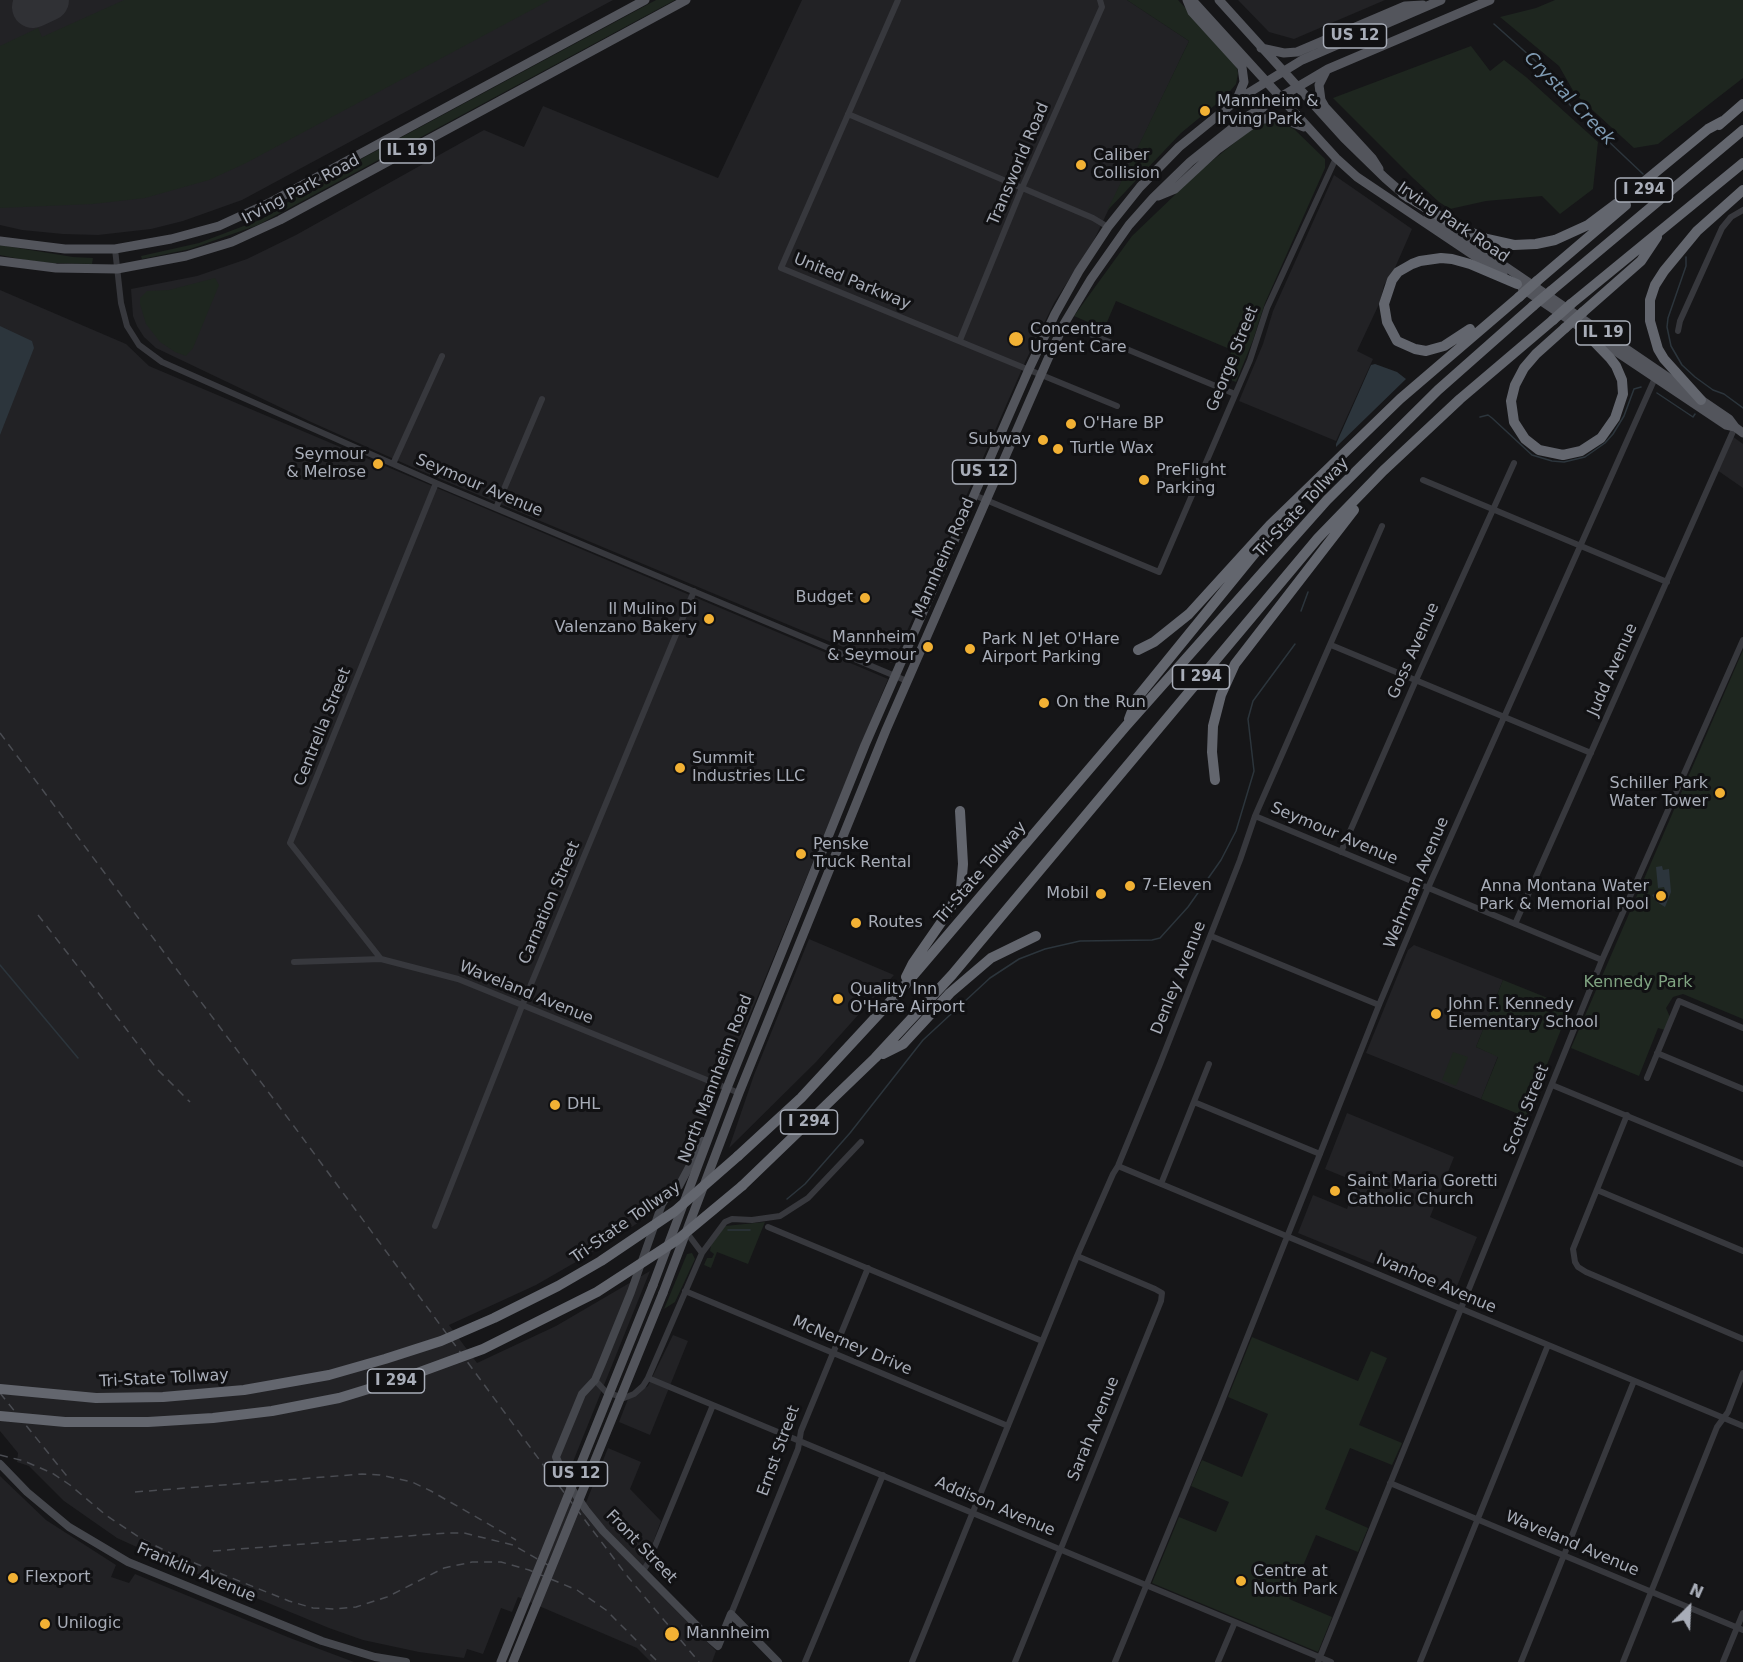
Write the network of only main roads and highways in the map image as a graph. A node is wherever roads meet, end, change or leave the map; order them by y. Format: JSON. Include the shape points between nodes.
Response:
{"nodes":[{"id":1,"x":645,"y":0,"type":"edge"},
{"id":2,"x":686,"y":0,"type":"edge"},
{"id":3,"x":1187,"y":0,"type":"edge"},
{"id":4,"x":1192,"y":0,"type":"edge"},
{"id":5,"x":1219,"y":0,"type":"edge"},
{"id":6,"x":1441,"y":0,"type":"edge"},
{"id":7,"x":1490,"y":0,"type":"edge"},
{"id":8,"x":1430,"y":5,"type":"junction"},
{"id":9,"x":1262,"y":48,"type":"junction"},
{"id":10,"x":1328,"y":69,"type":"junction"},
{"id":11,"x":1283,"y":71,"type":"junction"},
{"id":12,"x":1266,"y":81,"type":"junction"},
{"id":13,"x":1297,"y":87,"type":"junction"},
{"id":14,"x":1280,"y":96,"type":"junction"},
{"id":15,"x":1237,"y":100,"type":"junction"},
{"id":16,"x":1743,"y":104,"type":"edge"},
{"id":17,"x":1723,"y":121,"type":"junction"},
{"id":18,"x":1308,"y":129,"type":"junction"},
{"id":19,"x":1743,"y":130,"type":"edge"},
{"id":20,"x":1743,"y":163,"type":"edge"},
{"id":21,"x":1384,"y":178,"type":"junction"},
{"id":22,"x":1743,"y":190,"type":"edge"},
{"id":23,"x":1403,"y":194,"type":"junction"},
{"id":24,"x":1153,"y":198,"type":"junction"},
{"id":25,"x":1664,"y":227,"type":"junction"},
{"id":26,"x":0,"y":241,"type":"edge"},
{"id":27,"x":0,"y":261,"type":"edge"},
{"id":28,"x":1517,"y":292,"type":"junction"},
{"id":29,"x":1580,"y":327,"type":"junction"},
{"id":30,"x":1701,"y":400,"type":"junction"},
{"id":31,"x":1739,"y":430,"type":"edge"},
{"id":32,"x":1383,"y":471,"type":"junction"},
{"id":33,"x":1307,"y":491,"type":"junction"},
{"id":34,"x":1138,"y":650,"type":"dead end"},
{"id":35,"x":895,"y":675,"type":"joint"},
{"id":36,"x":907,"y":681,"type":"joint"},
{"id":37,"x":1126,"y":726,"type":"junction"},
{"id":38,"x":1215,"y":780,"type":"dead end"},
{"id":39,"x":960,"y":811,"type":"dead end"},
{"id":40,"x":1036,"y":936,"type":"dead end"},
{"id":41,"x":900,"y":991,"type":"junction"},
{"id":42,"x":875,"y":1058,"type":"junction"},
{"id":43,"x":0,"y":1389,"type":"edge"},
{"id":44,"x":0,"y":1416,"type":"edge"},
{"id":45,"x":501,"y":1662,"type":"edge"},
{"id":46,"x":513,"y":1662,"type":"edge"}],
"edges":[{"from":1,"to":26,"type":"main road","name":"Irving Park Road","number":"IL 19","via":[[239,218],[171,240],[115,249],[65,249]]},
{"from":2,"to":27,"type":"main road","name":"Irving Park Road","number":"IL 19","via":[[256,232],[212,249],[117,268],[56,268]]},
{"from":3,"to":15,"type":"main road","via":[[1192,12],[1242,67],[1244,82]]},
{"from":4,"to":12,"type":"main road","name":"Irving Park Road","number":"IL 19"},
{"from":5,"to":9,"type":"main road","name":"Irving Park Road","number":"IL 19"},
{"from":6,"to":8,"type":"main road","name":"Mannheim Road","number":"US 12"},
{"from":7,"to":10,"type":"main road","name":"Mannheim Road","number":"US 12"},
{"from":8,"to":9,"type":"main road","via":[[1405,6],[1296,52]]},
{"from":8,"to":11,"type":"main road","name":"Mannheim Road","number":"US 12"},
{"from":9,"to":11,"type":"main road","name":"Irving Park Road","number":"IL 19"},
{"from":10,"to":13,"type":"main road","name":"Mannheim Road","number":"US 12"},
{"from":10,"to":21,"type":"main road","via":[[1319,85],[1321,100],[1372,158]]},
{"from":11,"to":12,"type":"main road","name":"Mannheim Road","number":"US 12"},
{"from":11,"to":13,"type":"main road","name":"Irving Park Road","number":"IL 19"},
{"from":12,"to":14,"type":"main road","name":"Irving Park Road","number":"IL 19"},
{"from":12,"to":15,"type":"main road","name":"Mannheim Road","number":"US 12"},
{"from":13,"to":14,"type":"main road","name":"Mannheim Road","number":"US 12"},
{"from":13,"to":21,"type":"main road","name":"Irving Park Road","number":"IL 19"},
{"from":14,"to":18,"type":"main road","name":"Irving Park Road","number":"IL 19"},
{"from":14,"to":24,"type":"main road","name":"Mannheim Road","number":"US 12","via":[[1220,136]]},
{"from":15,"to":35,"type":"main road","name":"Mannheim Road","number":"US 12","via":[[1140,187],[1108,227],[1055,314]]},
{"from":16,"to":17,"type":"highway","number":"I 294"},
{"from":17,"to":23,"type":"highway","via":[[1588,225],[1555,240],[1514,245],[1487,239],[1456,226]]},
{"from":17,"to":28,"type":"highway","number":"I 294","bridge":true,"via":[[1564,257]]},
{"from":18,"to":24,"type":"main road","via":[[1278,117],[1258,120],[1218,149],[1175,189]]},
{"from":18,"to":28,"type":"main road","name":"Irving Park Road","number":"IL 19","via":[[1357,177]]},
{"from":19,"to":37,"type":"highway","name":"Tri-State Tollway","number":"I 294","bridge":true,"via":[[1438,390],[1335,492]]},
{"from":20,"to":25,"type":"highway","name":"Tri-State Tollway","number":"I 294"},
{"from":21,"to":23,"type":"main road","name":"Irving Park Road","number":"IL 19"},
{"from":22,"to":30,"type":"highway","via":[[1691,238],[1664,271],[1650,300],[1650,321],[1658,349]]},
{"from":23,"to":30,"type":"main road","name":"Irving Park Road","number":"IL 19"},
{"from":24,"to":36,"type":"main road","name":"Mannheim Road","number":"US 12","via":[[1129,225],[1064,324]]},
{"from":25,"to":29,"type":"highway","bridge":true,"via":[[1641,261],[1524,368],[1511,400],[1514,422],[1525,439],[1539,450],[1563,455],[1581,451],[1600,438],[1615,418],[1623,394],[1622,380],[1616,366]]},
{"from":25,"to":32,"type":"highway","name":"Tri-State Tollway","number":"I 294","bridge":true,"via":[[1460,399]]},
{"from":28,"to":28,"type":"highway","via":[[1462,336],[1426,351],[1397,340],[1385,314],[1392,280],[1398,272],[1420,261],[1452,259]]},
{"from":28,"to":29,"type":"main road","name":"Irving Park Road","number":"IL 19"},
{"from":28,"to":33,"type":"highway","number":"I 294"},
{"from":29,"to":31,"type":"main road","name":"Irving Park Road","number":"IL 19"},
{"from":30,"to":31,"type":"main road","name":"Irving Park Road","number":"IL 19"},
{"from":32,"to":38,"type":"highway","via":[[1235,664],[1213,726]]},
{"from":32,"to":42,"type":"highway","name":"Tri-State Tollway","number":"I 294","via":[[1318,538],[952,975]]},
{"from":33,"to":34,"type":"highway","via":[[1270,525],[1189,614]]},
{"from":33,"to":37,"type":"highway","number":"I 294","via":[[1137,698]]},
{"from":35,"to":45,"type":"main road","name":"North Mannheim Road","number":"US 12","bridge":true},
{"from":36,"to":46,"type":"main road","name":"North Mannheim Road","number":"US 12","bridge":true},
{"from":37,"to":41,"type":"highway","name":"Tri-State Tollway","number":"I 294"},
{"from":39,"to":41,"type":"highway","via":[[961,888],[939,928],[913,963]]},
{"from":40,"to":42,"type":"highway","via":[[991,958],[958,986],[903,1044]]},
{"from":41,"to":43,"type":"highway","name":"Tri-State Tollway","number":"I 294","bridge":true,"via":[[801,1098],[675,1211],[601,1261],[494,1318],[385,1359],[329,1375],[244,1390],[96,1398]]},
{"from":42,"to":44,"type":"highway","name":"Tri-State Tollway","number":"I 294","bridge":true,"via":[[742,1186],[676,1240],[597,1292],[483,1349],[339,1398],[272,1410],[148,1422]]}]}
